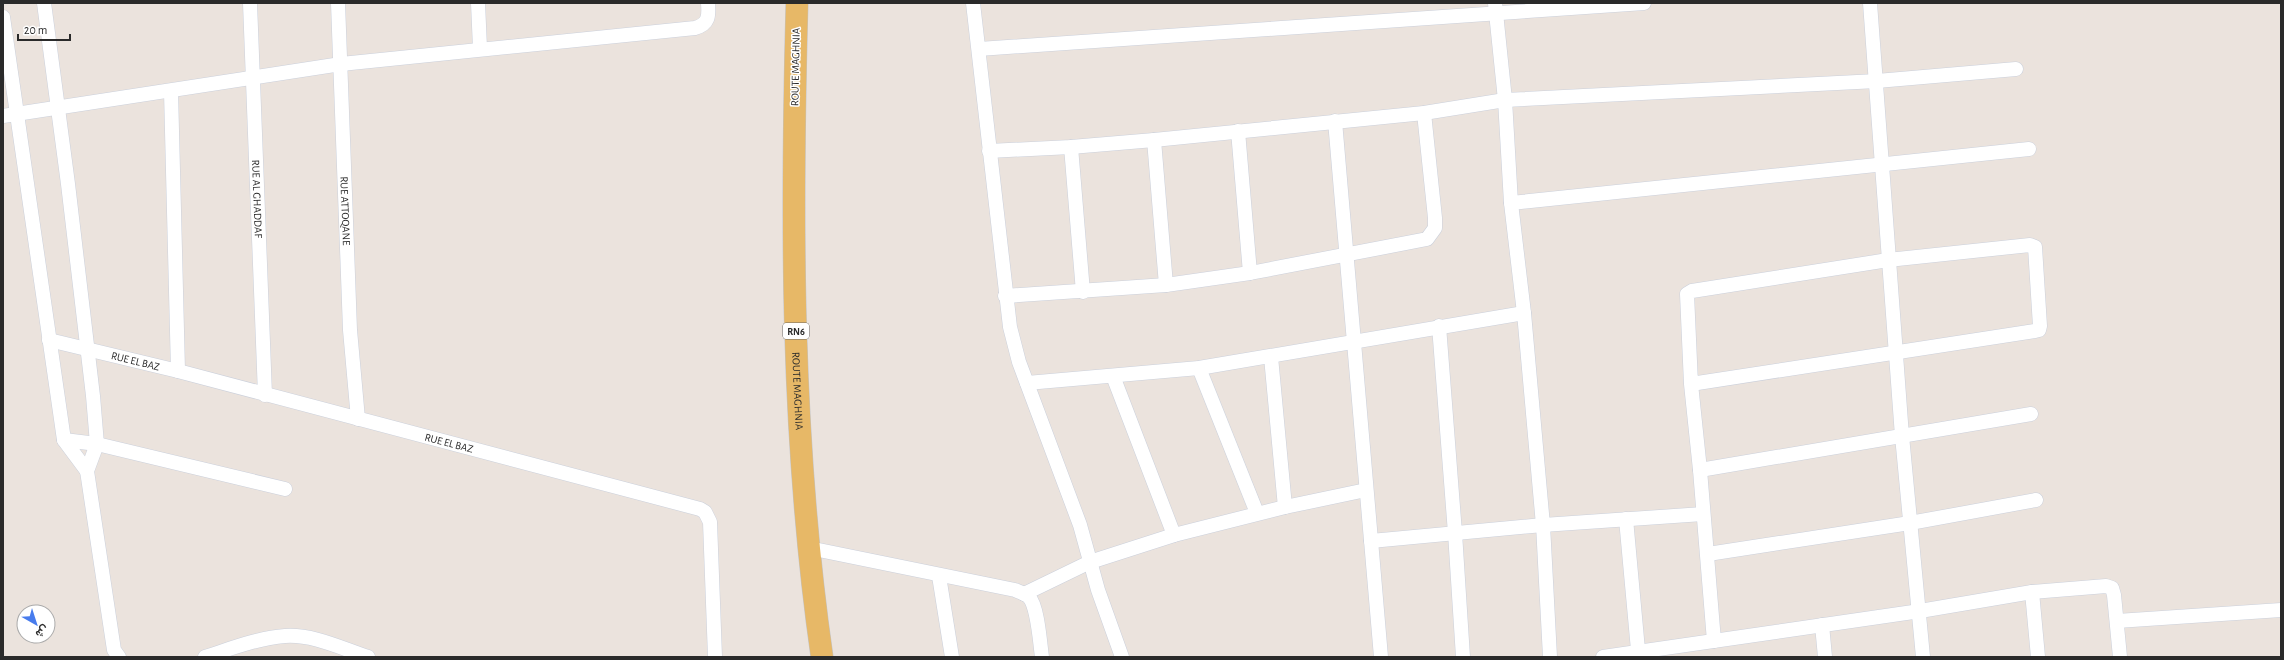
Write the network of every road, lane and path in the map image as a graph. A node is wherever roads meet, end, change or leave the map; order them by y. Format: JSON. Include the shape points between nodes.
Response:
{"nodes":[{"id":1,"x":44,"y":3,"type":"edge"},
{"id":2,"x":250,"y":3,"type":"edge"},
{"id":3,"x":338,"y":3,"type":"edge"},
{"id":4,"x":478,"y":3,"type":"edge"},
{"id":5,"x":708,"y":3,"type":"edge"},
{"id":6,"x":797,"y":3,"type":"edge"},
{"id":7,"x":973,"y":3,"type":"edge"},
{"id":8,"x":1644,"y":3,"type":"edge"},
{"id":9,"x":1870,"y":3,"type":"edge"},
{"id":10,"x":1495,"y":8,"type":"edge"},
{"id":11,"x":3,"y":17,"type":"edge"},
{"id":12,"x":480,"y":48,"type":"junction"},
{"id":13,"x":979,"y":50,"type":"junction"},
{"id":14,"x":341,"y":64,"type":"junction"},
{"id":15,"x":2016,"y":69,"type":"dead end"},
{"id":16,"x":253,"y":76,"type":"junction"},
{"id":17,"x":1877,"y":81,"type":"junction"},
{"id":18,"x":171,"y":91,"type":"junction"},
{"id":19,"x":1505,"y":100,"type":"junction"},
{"id":20,"x":58,"y":108,"type":"junction"},
{"id":21,"x":1424,"y":113,"type":"junction"},
{"id":22,"x":9,"y":115,"type":"edge"},
{"id":23,"x":1334,"y":121,"type":"junction"},
{"id":24,"x":1238,"y":131,"type":"junction"},
{"id":25,"x":1154,"y":140,"type":"junction"},
{"id":26,"x":1071,"y":147,"type":"junction"},
{"id":27,"x":2029,"y":149,"type":"dead end"},
{"id":28,"x":989,"y":150,"type":"junction"},
{"id":29,"x":1882,"y":166,"type":"junction"},
{"id":30,"x":1511,"y":203,"type":"junction"},
{"id":31,"x":1346,"y":255,"type":"junction"},
{"id":32,"x":1888,"y":260,"type":"junction"},
{"id":33,"x":1250,"y":273,"type":"junction"},
{"id":34,"x":1166,"y":285,"type":"junction"},
{"id":35,"x":1083,"y":292,"type":"junction"},
{"id":36,"x":1005,"y":296,"type":"junction"},
{"id":37,"x":1524,"y":312,"type":"junction"},
{"id":38,"x":1438,"y":326,"type":"junction"},
{"id":39,"x":50,"y":340,"type":"junction"},
{"id":40,"x":1355,"y":342,"type":"junction"},
{"id":41,"x":88,"y":348,"type":"junction"},
{"id":42,"x":1896,"y":352,"type":"junction"},
{"id":43,"x":1271,"y":357,"type":"junction"},
{"id":44,"x":1199,"y":368,"type":"junction"},
{"id":45,"x":178,"y":371,"type":"junction"},
{"id":46,"x":1113,"y":376,"type":"junction"},
{"id":47,"x":1027,"y":383,"type":"junction"},
{"id":48,"x":1691,"y":384,"type":"junction"},
{"id":49,"x":265,"y":395,"type":"junction"},
{"id":50,"x":2031,"y":414,"type":"dead end"},
{"id":51,"x":358,"y":419,"type":"junction"},
{"id":52,"x":1902,"y":436,"type":"junction"},
{"id":53,"x":64,"y":440,"type":"junction"},
{"id":54,"x":97,"y":444,"type":"junction"},
{"id":55,"x":1700,"y":470,"type":"junction"},
{"id":56,"x":87,"y":471,"type":"junction"},
{"id":57,"x":285,"y":489,"type":"dead end"},
{"id":58,"x":1366,"y":490,"type":"junction"},
{"id":59,"x":2036,"y":500,"type":"dead end"},
{"id":60,"x":1285,"y":507,"type":"junction"},
{"id":61,"x":1257,"y":513,"type":"junction"},
{"id":62,"x":1703,"y":514,"type":"junction"},
{"id":63,"x":1626,"y":520,"type":"junction"},
{"id":64,"x":1910,"y":523,"type":"junction"},
{"id":65,"x":1543,"y":525,"type":"junction"},
{"id":66,"x":1456,"y":533,"type":"junction"},
{"id":67,"x":1174,"y":535,"type":"junction"},
{"id":68,"x":1371,"y":541,"type":"junction"},
{"id":69,"x":809,"y":548,"type":"junction"},
{"id":70,"x":1708,"y":554,"type":"junction"},
{"id":71,"x":1090,"y":562,"type":"junction"},
{"id":72,"x":939,"y":576,"type":"junction"},
{"id":73,"x":2032,"y":592,"type":"junction"},
{"id":74,"x":1024,"y":594,"type":"junction"},
{"id":75,"x":2281,"y":610,"type":"edge"},
{"id":76,"x":1920,"y":611,"type":"junction"},
{"id":77,"x":2117,"y":621,"type":"junction"},
{"id":78,"x":1822,"y":625,"type":"junction"},
{"id":79,"x":1714,"y":641,"type":"junction"},
{"id":80,"x":1638,"y":650,"type":"junction"},
{"id":81,"x":119,"y":657,"type":"edge"},
{"id":82,"x":205,"y":657,"type":"edge"},
{"id":83,"x":368,"y":657,"type":"edge"},
{"id":84,"x":715,"y":657,"type":"edge"},
{"id":85,"x":822,"y":657,"type":"edge"},
{"id":86,"x":952,"y":657,"type":"edge"},
{"id":87,"x":1042,"y":657,"type":"edge"},
{"id":88,"x":1122,"y":657,"type":"edge"},
{"id":89,"x":1381,"y":657,"type":"edge"},
{"id":90,"x":1463,"y":657,"type":"edge"},
{"id":91,"x":1550,"y":657,"type":"edge"},
{"id":92,"x":1603,"y":657,"type":"edge"},
{"id":93,"x":1825,"y":657,"type":"edge"},
{"id":94,"x":1923,"y":657,"type":"edge"},
{"id":95,"x":2038,"y":657,"type":"edge"},
{"id":96,"x":2120,"y":657,"type":"edge"}],
"edges":[{"from":1,"to":20,"type":"street"},
{"from":2,"to":16,"type":"street","name":"RUE AL GHADDAF"},
{"from":3,"to":14,"type":"street","name":"RUE ATTOQANE"},
{"from":4,"to":12,"type":"street"},
{"from":5,"to":12,"type":"street","via":[[706,24],[695,28]]},
{"from":6,"to":69,"type":"main road","name":"ROUTE MAGHNIA","number":"RN6","via":[[793,181],[794,286]]},
{"from":7,"to":13,"type":"street"},
{"from":8,"to":10,"type":"street"},
{"from":9,"to":17,"type":"street"},
{"from":10,"to":13,"type":"street"},
{"from":10,"to":19,"type":"street"},
{"from":11,"to":22,"type":"street"},
{"from":12,"to":14,"type":"street"},
{"from":13,"to":28,"type":"street"},
{"from":14,"to":16,"type":"street"},
{"from":14,"to":51,"type":"street","name":"RUE ATTOQANE","via":[[350,330]]},
{"from":15,"to":17,"type":"street"},
{"from":16,"to":18,"type":"street"},
{"from":16,"to":49,"type":"street","name":"RUE AL GHADDAF"},
{"from":17,"to":19,"type":"street"},
{"from":17,"to":29,"type":"street"},
{"from":18,"to":20,"type":"street"},
{"from":18,"to":45,"type":"street"},
{"from":19,"to":21,"type":"street"},
{"from":19,"to":30,"type":"street"},
{"from":20,"to":22,"type":"street"},
{"from":20,"to":41,"type":"street"},
{"from":21,"to":23,"type":"street"},
{"from":21,"to":31,"type":"street","via":[[1435,228],[1427,239]]},
{"from":22,"to":39,"type":"street"},
{"from":23,"to":24,"type":"street"},
{"from":23,"to":31,"type":"street"},
{"from":24,"to":25,"type":"street"},
{"from":24,"to":33,"type":"street"},
{"from":25,"to":26,"type":"street"},
{"from":25,"to":34,"type":"street"},
{"from":26,"to":28,"type":"street"},
{"from":26,"to":35,"type":"street"},
{"from":27,"to":29,"type":"street"},
{"from":28,"to":36,"type":"street"},
{"from":29,"to":30,"type":"street"},
{"from":29,"to":32,"type":"street"},
{"from":30,"to":37,"type":"street"},
{"from":31,"to":33,"type":"street"},
{"from":31,"to":40,"type":"street"},
{"from":32,"to":42,"type":"street"},
{"from":32,"to":42,"type":"street","via":[[2030,246],[2036,247],[2037,252],[2039,330]]},
{"from":32,"to":48,"type":"street","via":[[1692,291],[1687,294]]},
{"from":33,"to":34,"type":"street"},
{"from":34,"to":35,"type":"street"},
{"from":35,"to":36,"type":"street"},
{"from":36,"to":47,"type":"street","via":[[1010,327]]},
{"from":37,"to":38,"type":"street"},
{"from":37,"to":65,"type":"street"},
{"from":38,"to":40,"type":"street"},
{"from":38,"to":66,"type":"street"},
{"from":39,"to":41,"type":"street","name":"RUE EL BAZ"},
{"from":39,"to":53,"type":"street"},
{"from":40,"to":43,"type":"street"},
{"from":40,"to":58,"type":"street"},
{"from":41,"to":45,"type":"street","name":"RUE EL BAZ"},
{"from":41,"to":54,"type":"street"},
{"from":42,"to":48,"type":"street"},
{"from":42,"to":52,"type":"street"},
{"from":43,"to":44,"type":"street"},
{"from":43,"to":60,"type":"street"},
{"from":44,"to":46,"type":"street"},
{"from":44,"to":61,"type":"street"},
{"from":45,"to":49,"type":"street","name":"RUE EL BAZ"},
{"from":46,"to":47,"type":"street"},
{"from":46,"to":67,"type":"street"},
{"from":47,"to":71,"type":"street","via":[[1080,525]]},
{"from":48,"to":55,"type":"street"},
{"from":49,"to":51,"type":"street","name":"RUE EL BAZ"},
{"from":50,"to":52,"type":"street"},
{"from":51,"to":84,"type":"street","name":"RUE EL BAZ","via":[[705,512],[710,522],[712,543]]},
{"from":52,"to":55,"type":"street"},
{"from":52,"to":64,"type":"street"},
{"from":53,"to":54,"type":"street"},
{"from":53,"to":56,"type":"street"},
{"from":54,"to":56,"type":"street"},
{"from":54,"to":57,"type":"street"},
{"from":55,"to":62,"type":"street"},
{"from":56,"to":81,"type":"street","via":[[114,650]]},
{"from":58,"to":60,"type":"street"},
{"from":58,"to":68,"type":"street"},
{"from":59,"to":64,"type":"street"},
{"from":60,"to":61,"type":"street"},
{"from":61,"to":67,"type":"street"},
{"from":62,"to":63,"type":"street"},
{"from":62,"to":70,"type":"street"},
{"from":63,"to":65,"type":"street"},
{"from":63,"to":80,"type":"street"},
{"from":64,"to":70,"type":"street"},
{"from":64,"to":76,"type":"street"},
{"from":65,"to":66,"type":"street"},
{"from":65,"to":91,"type":"street"},
{"from":66,"to":68,"type":"street"},
{"from":66,"to":90,"type":"street"},
{"from":67,"to":71,"type":"street"},
{"from":68,"to":89,"type":"street"},
{"from":69,"to":72,"type":"street"},
{"from":69,"to":85,"type":"main road","name":"ROUTE MAGHNIA","number":"RN6"},
{"from":70,"to":79,"type":"street"},
{"from":71,"to":74,"type":"street"},
{"from":71,"to":88,"type":"street"},
{"from":72,"to":74,"type":"street","via":[[1015,590]]},
{"from":72,"to":86,"type":"street"},
{"from":73,"to":76,"type":"street"},
{"from":73,"to":77,"type":"street","via":[[2106,586],[2112,588]]},
{"from":73,"to":95,"type":"street"},
{"from":74,"to":87,"type":"street","via":[[1032,602],[1035,612]]},
{"from":75,"to":77,"type":"street"},
{"from":76,"to":78,"type":"street"},
{"from":76,"to":94,"type":"street"},
{"from":77,"to":96,"type":"street"},
{"from":78,"to":79,"type":"street"},
{"from":78,"to":93,"type":"street"},
{"from":79,"to":80,"type":"street"},
{"from":80,"to":92,"type":"street"},
{"from":82,"to":83,"type":"street","via":[[285,636],[305,637]]}]}
